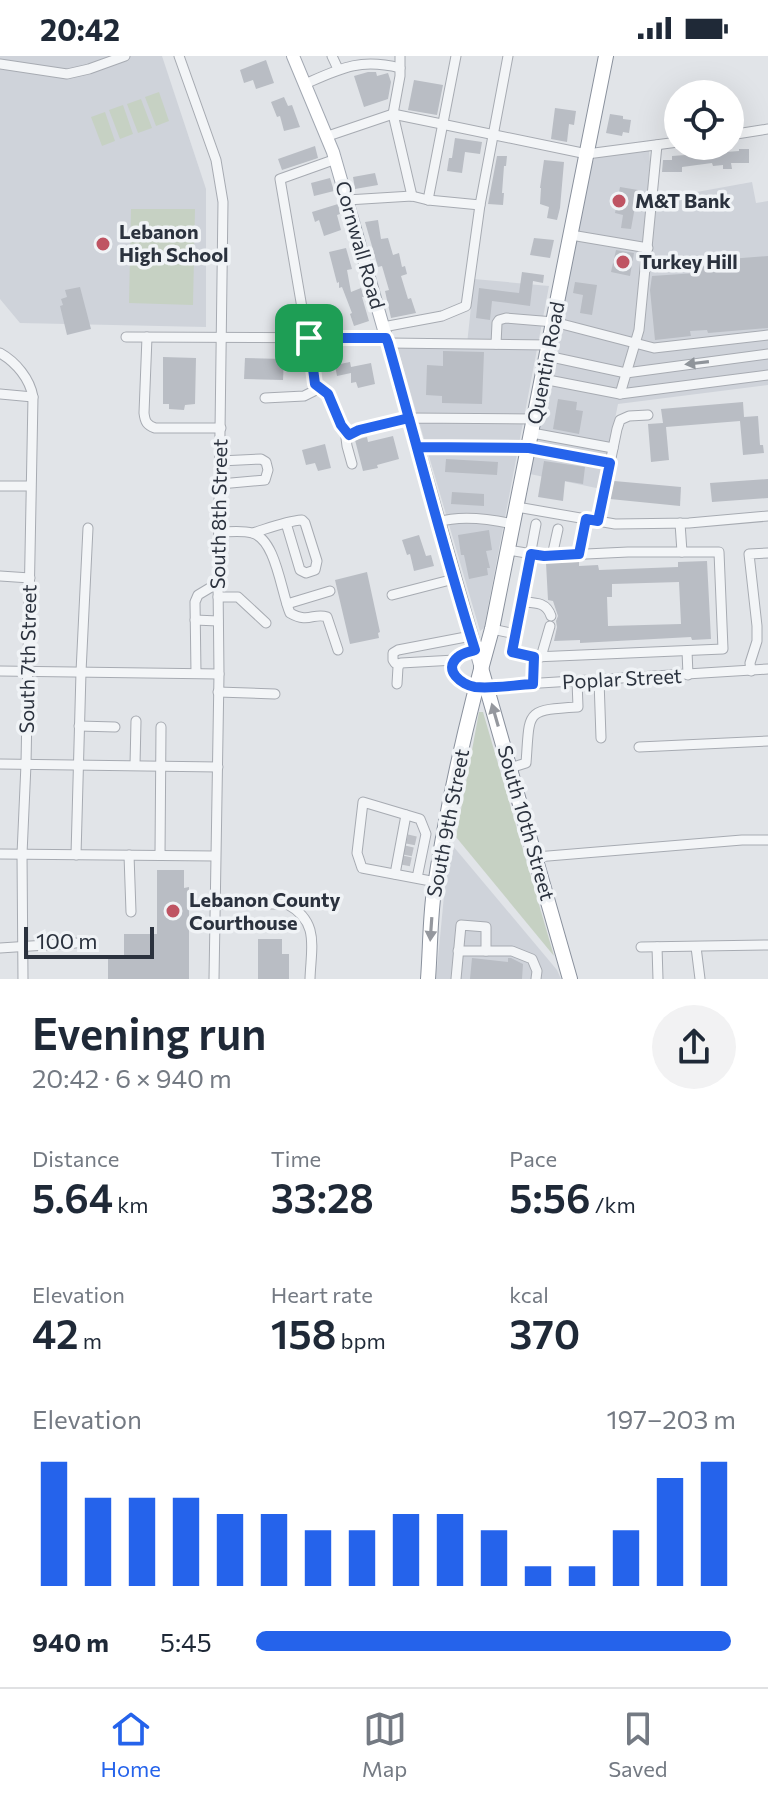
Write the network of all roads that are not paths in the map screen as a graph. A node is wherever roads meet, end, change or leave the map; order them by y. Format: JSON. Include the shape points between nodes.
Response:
{"nodes":[{"id":1,"x":123,"y":56,"type":"edge"},
{"id":2,"x":179,"y":56,"type":"edge"},
{"id":3,"x":293,"y":56,"type":"edge"},
{"id":4,"x":332,"y":56,"type":"edge"},
{"id":5,"x":400,"y":56,"type":"edge"},
{"id":6,"x":456,"y":56,"type":"edge"},
{"id":7,"x":508,"y":56,"type":"edge"},
{"id":8,"x":606,"y":56,"type":"edge"},
{"id":9,"x":0,"y":64,"type":"edge"},
{"id":10,"x":400,"y":68,"type":"junction"},
{"id":11,"x":338,"y":69,"type":"junction"},
{"id":12,"x":305,"y":84,"type":"junction"},
{"id":13,"x":393,"y":114,"type":"junction"},
{"id":14,"x":443,"y":124,"type":"junction"},
{"id":15,"x":768,"y":129,"type":"edge"},
{"id":16,"x":744,"y":133,"type":"edge"},
{"id":17,"x":493,"y":134,"type":"junction"},
{"id":18,"x":328,"y":136,"type":"junction"},
{"id":19,"x":664,"y":144,"type":"edge"},
{"id":20,"x":657,"y":145,"type":"junction"},
{"id":21,"x":587,"y":154,"type":"junction"},
{"id":22,"x":336,"y":159,"type":"junction"},
{"id":23,"x":412,"y":196,"type":"junction"},
{"id":24,"x":347,"y":200,"type":"junction"},
{"id":25,"x":428,"y":200,"type":"junction"},
{"id":26,"x":480,"y":205,"type":"junction"},
{"id":27,"x":571,"y":235,"type":"junction"},
{"id":28,"x":648,"y":248,"type":"junction"},
{"id":29,"x":554,"y":322,"type":"junction"},
{"id":30,"x":768,"y":335,"type":"edge"},
{"id":31,"x":386,"y":336,"type":"junction"},
{"id":32,"x":126,"y":337,"type":"dead end"},
{"id":33,"x":147,"y":337,"type":"junction"},
{"id":34,"x":222,"y":338,"type":"junction"},
{"id":35,"x":309,"y":338,"type":"junction"},
{"id":36,"x":636,"y":342,"type":"junction"},
{"id":37,"x":496,"y":344,"type":"junction"},
{"id":38,"x":548,"y":351,"type":"junction"},
{"id":39,"x":0,"y":353,"type":"edge"},
{"id":40,"x":768,"y":354,"type":"edge"},
{"id":41,"x":626,"y":373,"type":"junction"},
{"id":42,"x":768,"y":375,"type":"edge"},
{"id":43,"x":543,"y":379,"type":"junction"},
{"id":44,"x":315,"y":384,"type":"junction"},
{"id":45,"x":0,"y":394,"type":"edge"},
{"id":46,"x":620,"y":394,"type":"junction"},
{"id":47,"x":33,"y":397,"type":"junction"},
{"id":48,"x":265,"y":398,"type":"dead end"},
{"id":49,"x":648,"y":415,"type":"dead end"},
{"id":50,"x":409,"y":418,"type":"junction"},
{"id":51,"x":533,"y":426,"type":"junction"},
{"id":52,"x":221,"y":428,"type":"junction"},
{"id":53,"x":349,"y":435,"type":"junction"},
{"id":54,"x":417,"y":447,"type":"junction"},
{"id":55,"x":529,"y":448,"type":"junction"},
{"id":56,"x":613,"y":448,"type":"junction"},
{"id":57,"x":220,"y":461,"type":"junction"},
{"id":58,"x":610,"y":463,"type":"junction"},
{"id":59,"x":352,"y":464,"type":"dead end"},
{"id":60,"x":220,"y":484,"type":"junction"},
{"id":61,"x":0,"y":486,"type":"edge"},
{"id":62,"x":30,"y":486,"type":"junction"},
{"id":63,"x":517,"y":507,"type":"junction"},
{"id":64,"x":768,"y":516,"type":"edge"},
{"id":65,"x":586,"y":519,"type":"junction"},
{"id":66,"x":598,"y":521,"type":"junction"},
{"id":67,"x":438,"y":522,"type":"junction"},
{"id":68,"x":286,"y":523,"type":"junction"},
{"id":69,"x":680,"y":523,"type":"junction"},
{"id":70,"x":513,"y":524,"type":"junction"},
{"id":71,"x":536,"y":524,"type":"dead end"},
{"id":72,"x":88,"y":528,"type":"dead end"},
{"id":73,"x":558,"y":529,"type":"dead end"},
{"id":74,"x":219,"y":532,"type":"junction"},
{"id":75,"x":253,"y":533,"type":"junction"},
{"id":76,"x":508,"y":550,"type":"junction"},
{"id":77,"x":682,"y":552,"type":"junction"},
{"id":78,"x":768,"y":553,"type":"edge"},
{"id":79,"x":531,"y":554,"type":"junction"},
{"id":80,"x":579,"y":554,"type":"junction"},
{"id":81,"x":552,"y":556,"type":"junction"},
{"id":82,"x":0,"y":576,"type":"edge"},
{"id":83,"x":30,"y":578,"type":"junction"},
{"id":84,"x":454,"y":579,"type":"junction"},
{"id":85,"x":218,"y":583,"type":"junction"},
{"id":86,"x":330,"y":591,"type":"dead end"},
{"id":87,"x":392,"y":595,"type":"dead end"},
{"id":88,"x":218,"y":597,"type":"junction"},
{"id":89,"x":520,"y":602,"type":"junction"},
{"id":90,"x":287,"y":604,"type":"junction"},
{"id":91,"x":195,"y":620,"type":"junction"},
{"id":92,"x":218,"y":621,"type":"junction"},
{"id":93,"x":266,"y":623,"type":"dead end"},
{"id":94,"x":492,"y":629,"type":"junction"},
{"id":95,"x":515,"y":634,"type":"junction"},
{"id":96,"x":471,"y":636,"type":"junction"},
{"id":97,"x":338,"y":650,"type":"dead end"},
{"id":98,"x":481,"y":650,"type":"junction"},
{"id":99,"x":687,"y":651,"type":"junction"},
{"id":100,"x":538,"y":657,"type":"junction"},
{"id":101,"x":455,"y":660,"type":"junction"},
{"id":102,"x":399,"y":664,"type":"junction"},
{"id":103,"x":481,"y":668,"type":"joint"},
{"id":104,"x":768,"y":669,"type":"edge"},
{"id":105,"x":0,"y":671,"type":"edge"},
{"id":106,"x":751,"y":671,"type":"junction"},
{"id":107,"x":27,"y":672,"type":"junction"},
{"id":108,"x":81,"y":672,"type":"junction"},
{"id":109,"x":196,"y":673,"type":"junction"},
{"id":110,"x":219,"y":674,"type":"junction"},
{"id":111,"x":688,"y":675,"type":"junction"},
{"id":112,"x":599,"y":680,"type":"junction"},
{"id":113,"x":577,"y":681,"type":"junction"},
{"id":114,"x":397,"y":684,"type":"dead end"},
{"id":115,"x":533,"y":684,"type":"junction"},
{"id":116,"x":481,"y":687,"type":"junction"},
{"id":117,"x":218,"y":692,"type":"junction"},
{"id":118,"x":275,"y":694,"type":"dead end"},
{"id":119,"x":136,"y":721,"type":"dead end"},
{"id":120,"x":79,"y":726,"type":"junction"},
{"id":121,"x":115,"y":727,"type":"dead end"},
{"id":122,"x":161,"y":727,"type":"dead end"},
{"id":123,"x":601,"y":738,"type":"dead end"},
{"id":124,"x":768,"y":741,"type":"edge"},
{"id":125,"x":639,"y":747,"type":"dead end"},
{"id":126,"x":0,"y":764,"type":"edge"},
{"id":127,"x":26,"y":764,"type":"junction"},
{"id":128,"x":78,"y":765,"type":"junction"},
{"id":129,"x":135,"y":765,"type":"junction"},
{"id":130,"x":161,"y":766,"type":"junction"},
{"id":131,"x":218,"y":767,"type":"junction"},
{"id":132,"x":510,"y":768,"type":"junction"},
{"id":133,"x":406,"y":815,"type":"junction"},
{"id":134,"x":444,"y":838,"type":"junction"},
{"id":135,"x":768,"y":840,"type":"edge"},
{"id":136,"x":411,"y":850,"type":"junction"},
{"id":137,"x":0,"y":854,"type":"edge"},
{"id":138,"x":22,"y":854,"type":"junction"},
{"id":139,"x":76,"y":855,"type":"junction"},
{"id":140,"x":129,"y":855,"type":"junction"},
{"id":141,"x":160,"y":855,"type":"junction"},
{"id":142,"x":215,"y":856,"type":"junction"},
{"id":143,"x":536,"y":857,"type":"junction"},
{"id":144,"x":395,"y":874,"type":"junction"},
{"id":145,"x":417,"y":878,"type":"junction"},
{"id":146,"x":436,"y":882,"type":"junction"},
{"id":147,"x":214,"y":904,"type":"junction"},
{"id":148,"x":131,"y":912,"type":"dead end"},
{"id":149,"x":76,"y":943,"type":"dead end"},
{"id":150,"x":768,"y":945,"type":"edge"},
{"id":151,"x":22,"y":947,"type":"junction"},
{"id":152,"x":641,"y":947,"type":"dead end"},
{"id":153,"x":657,"y":947,"type":"junction"},
{"id":154,"x":696,"y":947,"type":"junction"},
{"id":155,"x":0,"y":948,"type":"edge"},
{"id":156,"x":458,"y":951,"type":"junction"},
{"id":157,"x":486,"y":951,"type":"junction"},
{"id":158,"x":537,"y":975,"type":"edge"},
{"id":159,"x":23,"y":979,"type":"edge"},
{"id":160,"x":214,"y":979,"type":"edge"},
{"id":161,"x":310,"y":979,"type":"edge"},
{"id":162,"x":428,"y":979,"type":"edge"},
{"id":163,"x":456,"y":979,"type":"edge"},
{"id":164,"x":570,"y":979,"type":"edge"},
{"id":165,"x":658,"y":979,"type":"edge"},
{"id":166,"x":700,"y":979,"type":"edge"}],
"edges":[{"from":1,"to":9,"type":"street","via":[[67,74]]},
{"from":2,"to":34,"type":"street","name":"South 8th Street","via":[[222,187]]},
{"from":3,"to":12,"type":"main road","name":"Cornwall Road"},
{"from":4,"to":11,"type":"street"},
{"from":5,"to":10,"type":"street"},
{"from":6,"to":14,"type":"street"},
{"from":7,"to":17,"type":"street"},
{"from":8,"to":21,"type":"highway","name":"Quentin Road"},
{"from":10,"to":11,"type":"street","via":[[368,63]]},
{"from":10,"to":13,"type":"street"},
{"from":11,"to":12,"type":"street"},
{"from":12,"to":18,"type":"main road","name":"Cornwall Road"},
{"from":13,"to":14,"type":"street"},
{"from":13,"to":18,"type":"street"},
{"from":13,"to":23,"type":"street"},
{"from":14,"to":17,"type":"street"},
{"from":14,"to":25,"type":"street"},
{"from":15,"to":16,"type":"street"},
{"from":17,"to":21,"type":"street"},
{"from":17,"to":26,"type":"street"},
{"from":18,"to":22,"type":"main road","name":"Cornwall Road"},
{"from":19,"to":20,"type":"street"},
{"from":20,"to":21,"type":"street"},
{"from":20,"to":28,"type":"street"},
{"from":21,"to":27,"type":"highway","name":"Quentin Road"},
{"from":22,"to":24,"type":"main road","name":"Cornwall Road"},
{"from":22,"to":35,"type":"street","via":[[280,179]]},
{"from":23,"to":24,"type":"street"},
{"from":23,"to":25,"type":"street"},
{"from":24,"to":31,"type":"main road","name":"Cornwall Road"},
{"from":25,"to":26,"type":"street"},
{"from":26,"to":31,"type":"street","via":[[466,306]]},
{"from":27,"to":28,"type":"street"},
{"from":27,"to":29,"type":"highway","name":"Quentin Road"},
{"from":28,"to":36,"type":"street"},
{"from":29,"to":36,"type":"street"},
{"from":29,"to":37,"type":"street","via":[[502,318]]},
{"from":29,"to":38,"type":"highway","name":"Quentin Road"},
{"from":30,"to":36,"type":"street","via":[[654,348]]},
{"from":31,"to":35,"type":"street"},
{"from":31,"to":37,"type":"street"},
{"from":31,"to":50,"type":"main road","name":"Cornwall Road"},
{"from":32,"to":33,"type":"street"},
{"from":33,"to":34,"type":"street"},
{"from":33,"to":52,"type":"street","via":[[148,426]]},
{"from":34,"to":35,"type":"street"},
{"from":34,"to":52,"type":"street","name":"South 8th Street"},
{"from":35,"to":44,"type":"street"},
{"from":36,"to":41,"type":"street"},
{"from":37,"to":38,"type":"street"},
{"from":38,"to":41,"type":"street"},
{"from":38,"to":43,"type":"highway","name":"Quentin Road"},
{"from":39,"to":47,"type":"street","via":[[20,371]]},
{"from":40,"to":41,"type":"street","one_way":true},
{"from":41,"to":46,"type":"street"},
{"from":42,"to":46,"type":"street"},
{"from":43,"to":46,"type":"street"},
{"from":43,"to":51,"type":"highway","name":"Quentin Road"},
{"from":44,"to":48,"type":"street","via":[[304,396]]},
{"from":44,"to":53,"type":"street","via":[[328,394]]},
{"from":45,"to":47,"type":"street"},
{"from":47,"to":62,"type":"street","name":"South 7th Street"},
{"from":49,"to":56,"type":"street","via":[[620,420]]},
{"from":50,"to":51,"type":"street"},
{"from":50,"to":53,"type":"street"},
{"from":50,"to":54,"type":"main road","name":"Cornwall Road"},
{"from":51,"to":55,"type":"highway","name":"Quentin Road"},
{"from":51,"to":56,"type":"street"},
{"from":52,"to":57,"type":"street","name":"South 8th Street"},
{"from":53,"to":59,"type":"street"},
{"from":54,"to":55,"type":"street"},
{"from":54,"to":67,"type":"main road","name":"Cornwall Road"},
{"from":55,"to":58,"type":"street"},
{"from":55,"to":63,"type":"highway","name":"Quentin Road"},
{"from":56,"to":58,"type":"street"},
{"from":57,"to":60,"type":"street","name":"South 8th Street"},
{"from":57,"to":60,"type":"street","via":[[261,459],[268,470],[265,480]]},
{"from":58,"to":66,"type":"street"},
{"from":60,"to":74,"type":"street","name":"South 8th Street"},
{"from":61,"to":62,"type":"street"},
{"from":62,"to":83,"type":"street","name":"South 7th Street"},
{"from":63,"to":65,"type":"street"},
{"from":63,"to":70,"type":"highway","name":"Quentin Road"},
{"from":64,"to":69,"type":"street"},
{"from":65,"to":66,"type":"street"},
{"from":65,"to":80,"type":"street"},
{"from":66,"to":69,"type":"street"},
{"from":67,"to":70,"type":"street","via":[[460,518]]},
{"from":67,"to":84,"type":"main road","name":"Cornwall Road"},
{"from":68,"to":68,"type":"street","via":[[305,523],[315,570],[300,570]]},
{"from":68,"to":75,"type":"street"},
{"from":69,"to":77,"type":"street"},
{"from":70,"to":76,"type":"highway","name":"Quentin Road"},
{"from":71,"to":79,"type":"street"},
{"from":72,"to":108,"type":"street"},
{"from":73,"to":81,"type":"street"},
{"from":74,"to":75,"type":"street"},
{"from":74,"to":85,"type":"street","name":"South 8th Street"},
{"from":75,"to":90,"type":"street","via":[[268,546]]},
{"from":76,"to":79,"type":"street"},
{"from":76,"to":94,"type":"highway","name":"Quentin Road"},
{"from":77,"to":80,"type":"street"},
{"from":77,"to":99,"type":"street","via":[[719,552],[723,649]]},
{"from":78,"to":106,"type":"street","via":[[749,554],[757,626]]},
{"from":79,"to":81,"type":"street"},
{"from":79,"to":89,"type":"street"},
{"from":80,"to":81,"type":"street"},
{"from":82,"to":83,"type":"street"},
{"from":83,"to":107,"type":"street","name":"South 7th Street"},
{"from":84,"to":87,"type":"street"},
{"from":84,"to":96,"type":"main road","name":"Cornwall Road"},
{"from":85,"to":88,"type":"street","name":"South 8th Street"},
{"from":85,"to":91,"type":"street","via":[[198,595]]},
{"from":86,"to":90,"type":"street"},
{"from":88,"to":92,"type":"street","name":"South 8th Street"},
{"from":88,"to":93,"type":"street","via":[[238,597]]},
{"from":89,"to":95,"type":"street"},
{"from":89,"to":100,"type":"street","via":[[543,604],[549,610],[551,621]]},
{"from":90,"to":97,"type":"street","via":[[299,617],[327,617]]},
{"from":91,"to":92,"type":"street"},
{"from":91,"to":109,"type":"street"},
{"from":92,"to":110,"type":"street","name":"South 8th Street"},
{"from":94,"to":95,"type":"street"},
{"from":94,"to":98,"type":"highway","name":"Quentin Road"},
{"from":95,"to":100,"type":"street","via":[[512,652]]},
{"from":96,"to":98,"type":"main road","name":"Cornwall Road"},
{"from":96,"to":102,"type":"street","via":[[398,650],[392,656]]},
{"from":98,"to":101,"type":"street"},
{"from":98,"to":103,"type":"highway","name":"Quentin Road"},
{"from":99,"to":100,"type":"street"},
{"from":99,"to":111,"type":"street"},
{"from":100,"to":115,"type":"street"},
{"from":101,"to":102,"type":"street"},
{"from":101,"to":116,"type":"street","via":[[458,681]]},
{"from":102,"to":114,"type":"street"},
{"from":103,"to":116,"type":"highway","name":"South 10th Street"},
{"from":104,"to":106,"type":"street","name":"Poplar Street"},
{"from":105,"to":107,"type":"street"},
{"from":106,"to":111,"type":"street","name":"Poplar Street"},
{"from":107,"to":108,"type":"street"},
{"from":107,"to":127,"type":"street","name":"South 7th Street"},
{"from":108,"to":109,"type":"street"},
{"from":108,"to":120,"type":"street"},
{"from":109,"to":110,"type":"street"},
{"from":110,"to":117,"type":"street","name":"South 8th Street"},
{"from":111,"to":112,"type":"street","name":"Poplar Street"},
{"from":112,"to":113,"type":"street","name":"Poplar Street"},
{"from":112,"to":123,"type":"street"},
{"from":113,"to":115,"type":"street","name":"Poplar Street"},
{"from":113,"to":132,"type":"street","via":[[578,707],[535,713],[526,763]]},
{"from":115,"to":116,"type":"street","name":"Poplar Street"},
{"from":132,"to":116,"type":"highway","name":"South 10th Street","one_way":true},
{"from":116,"to":134,"type":"highway","name":"South 9th Street","via":[[469,710]]},
{"from":117,"to":118,"type":"street"},
{"from":117,"to":131,"type":"street","name":"South 8th Street"},
{"from":119,"to":129,"type":"street"},
{"from":120,"to":121,"type":"street"},
{"from":120,"to":128,"type":"street"},
{"from":122,"to":130,"type":"street"},
{"from":124,"to":125,"type":"street"},
{"from":126,"to":127,"type":"street"},
{"from":127,"to":128,"type":"street"},
{"from":127,"to":138,"type":"street","name":"South 7th Street"},
{"from":128,"to":129,"type":"street"},
{"from":128,"to":139,"type":"street"},
{"from":129,"to":130,"type":"street"},
{"from":130,"to":131,"type":"street"},
{"from":130,"to":141,"type":"street"},
{"from":131,"to":142,"type":"street","name":"South 8th Street"},
{"from":132,"to":143,"type":"highway","name":"South 10th Street"},
{"from":133,"to":136,"type":"street"},
{"from":133,"to":136,"type":"street","via":[[420,819]]},
{"from":133,"to":144,"type":"street","via":[[363,802],[357,853],[362,868]]},
{"from":134,"to":136,"type":"street"},
{"from":134,"to":146,"type":"highway","name":"South 9th Street"},
{"from":135,"to":143,"type":"street"},
{"from":136,"to":144,"type":"street"},
{"from":136,"to":145,"type":"street"},
{"from":137,"to":138,"type":"street"},
{"from":138,"to":139,"type":"street"},
{"from":138,"to":151,"type":"street","name":"South 7th Street"},
{"from":139,"to":140,"type":"street"},
{"from":140,"to":141,"type":"street"},
{"from":140,"to":148,"type":"street"},
{"from":141,"to":142,"type":"street"},
{"from":142,"to":147,"type":"street","name":"South 8th Street"},
{"from":143,"to":164,"type":"highway","name":"South 10th Street"},
{"from":144,"to":145,"type":"street"},
{"from":145,"to":146,"type":"street"},
{"from":146,"to":162,"type":"highway","name":"South 9th Street","one_way":true},
{"from":147,"to":160,"type":"street","name":"South 8th Street"},
{"from":147,"to":161,"type":"street","via":[[287,904],[296,909],[311,933]]},
{"from":149,"to":151,"type":"street"},
{"from":150,"to":154,"type":"street"},
{"from":151,"to":155,"type":"street"},
{"from":151,"to":159,"type":"street","name":"South 7th Street"},
{"from":152,"to":153,"type":"street"},
{"from":153,"to":154,"type":"street"},
{"from":153,"to":165,"type":"street"},
{"from":154,"to":166,"type":"street"},
{"from":156,"to":157,"type":"street"},
{"from":156,"to":157,"type":"street","via":[[461,925],[486,927]]},
{"from":156,"to":163,"type":"street"},
{"from":157,"to":158,"type":"street","via":[[512,951],[532,959]]}]}
